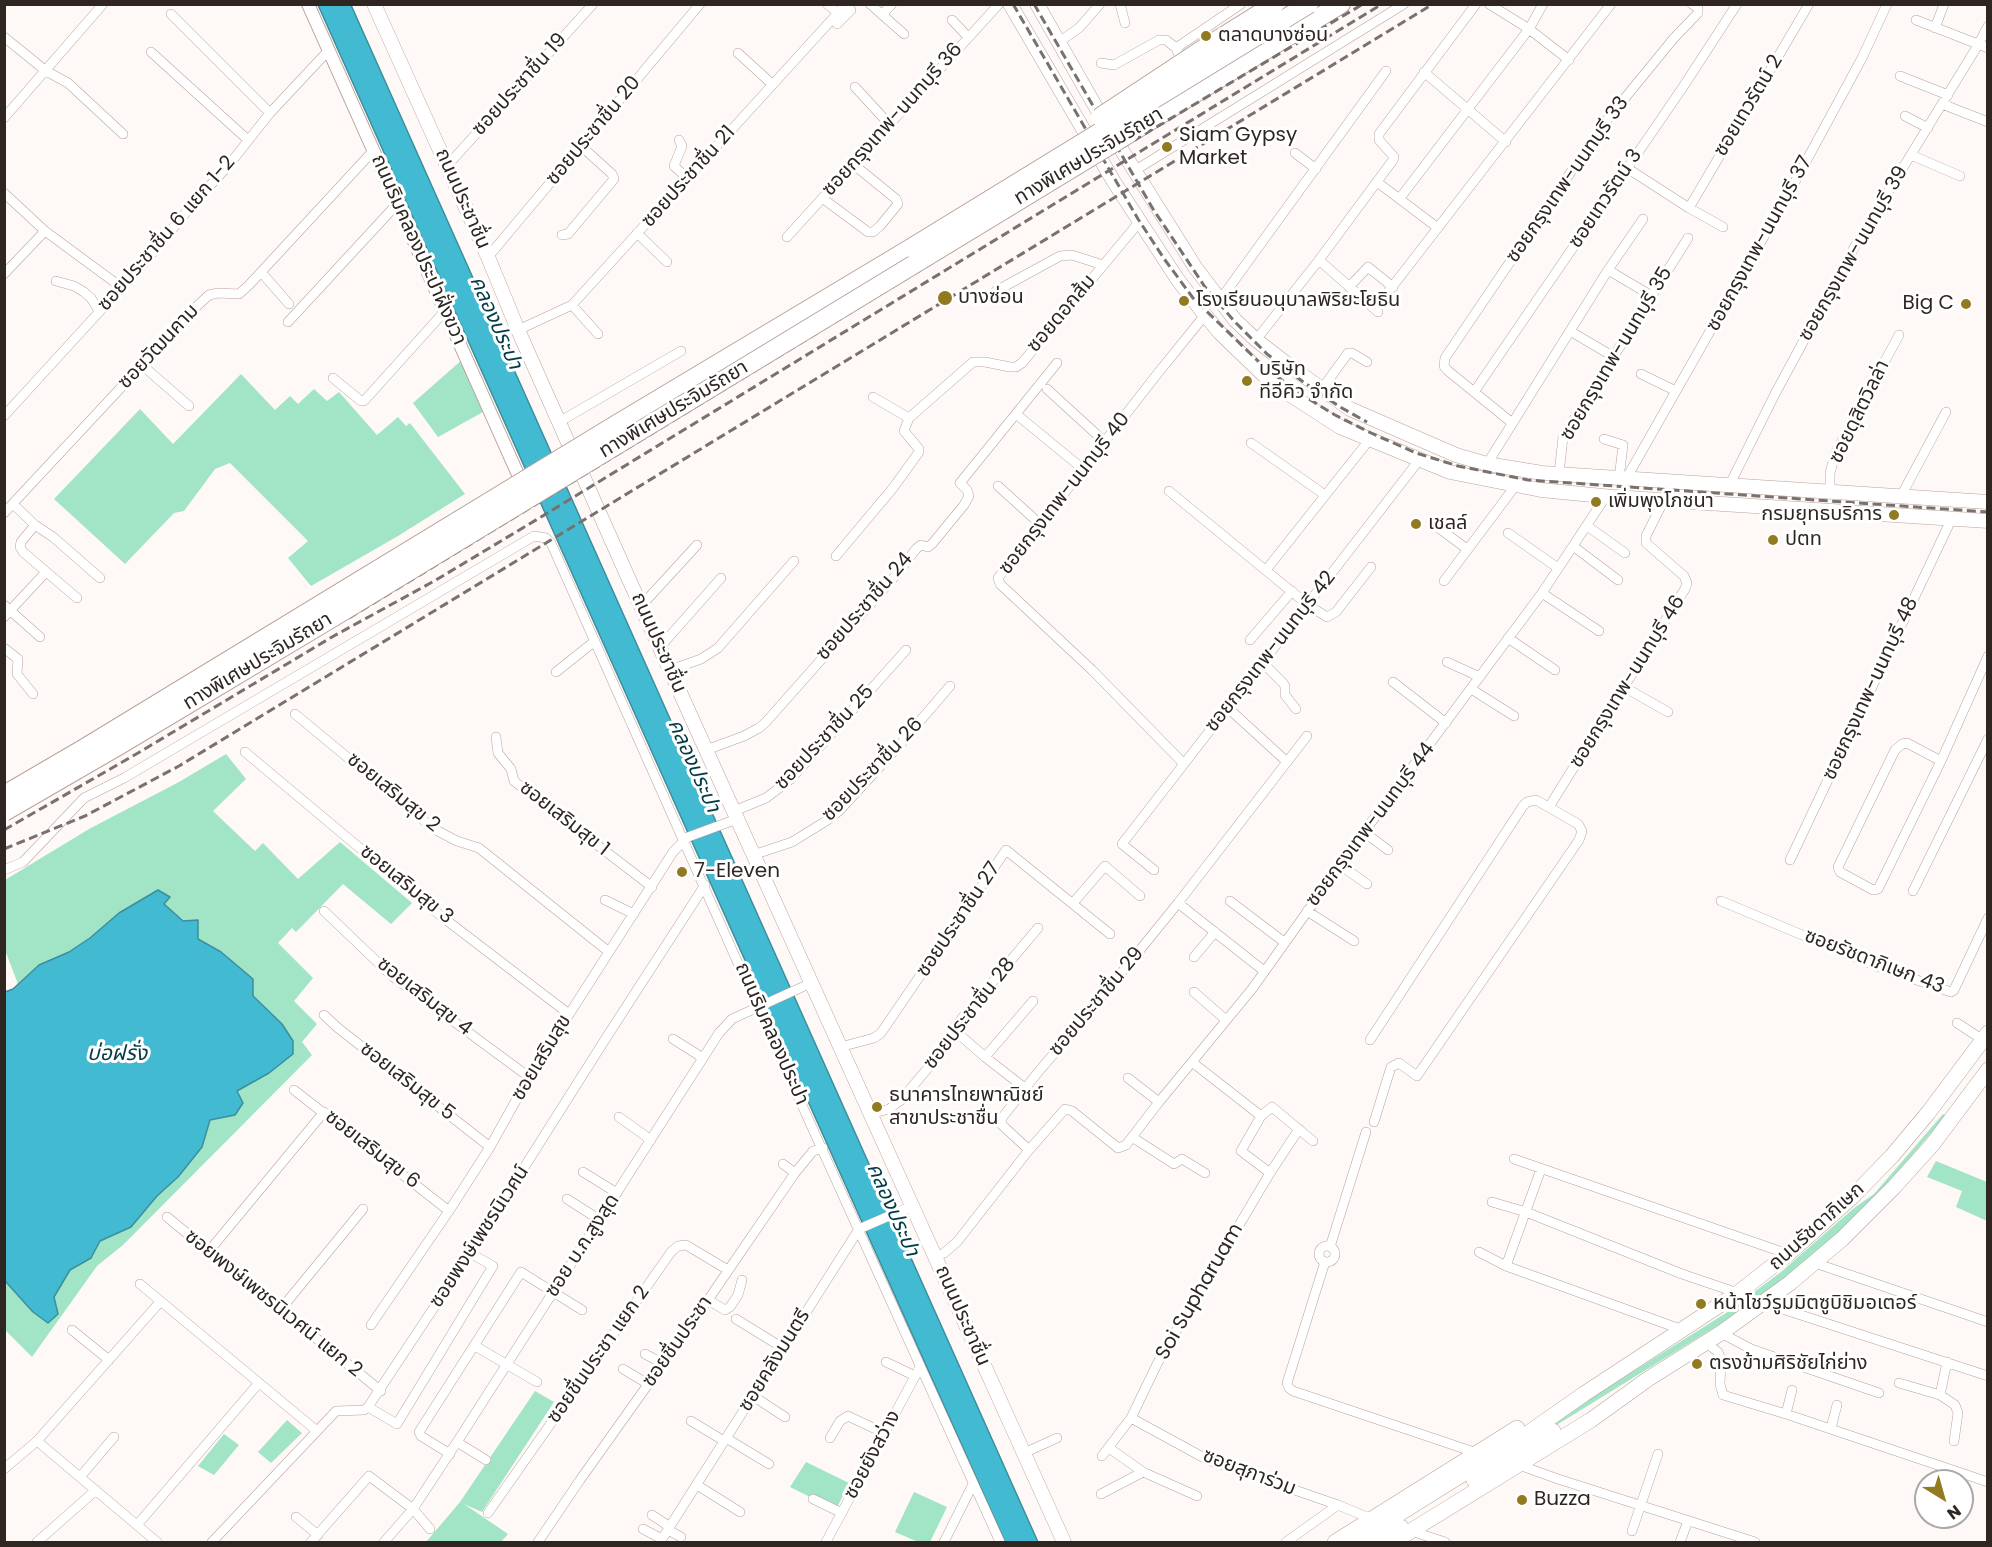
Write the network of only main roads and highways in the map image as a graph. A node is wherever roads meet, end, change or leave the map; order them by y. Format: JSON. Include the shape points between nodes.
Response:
{"nodes":[{"id":1,"x":375,"y":4,"type":"edge"},
{"id":2,"x":1010,"y":4,"type":"edge"},
{"id":3,"x":1275,"y":4,"type":"edge"},
{"id":4,"x":1309,"y":4,"type":"edge"},
{"id":5,"x":1314,"y":4,"type":"edge"},
{"id":6,"x":1341,"y":4,"type":"edge"},
{"id":7,"x":1042,"y":7,"type":"edge"},
{"id":8,"x":1106,"y":125,"type":"junction"},
{"id":9,"x":1086,"y":136,"type":"junction"},
{"id":10,"x":911,"y":248,"type":"junction"},
{"id":11,"x":1323,"y":390,"type":"junction"},
{"id":12,"x":1312,"y":409,"type":"junction"},
{"id":13,"x":1565,"y":475,"type":"junction"},
{"id":14,"x":1830,"y":491,"type":"junction"},
{"id":15,"x":1570,"y":493,"type":"junction"},
{"id":16,"x":1988,"y":502,"type":"edge"},
{"id":17,"x":1825,"y":510,"type":"junction"},
{"id":18,"x":1988,"y":521,"type":"edge"},
{"id":19,"x":4,"y":795,"type":"edge"},
{"id":20,"x":4,"y":812,"type":"edge"},
{"id":21,"x":1988,"y":1018,"type":"edge"},
{"id":22,"x":1982,"y":1035,"type":"edge"},
{"id":23,"x":1988,"y":1070,"type":"edge"},
{"id":24,"x":1648,"y":1379,"type":"junction"},
{"id":25,"x":1584,"y":1394,"type":"junction"},
{"id":26,"x":1431,"y":1501,"type":"junction"},
{"id":27,"x":1065,"y":1542,"type":"edge"},
{"id":28,"x":1335,"y":1542,"type":"edge"},
{"id":29,"x":1354,"y":1542,"type":"edge"},
{"id":30,"x":1376,"y":1542,"type":"edge"},
{"id":31,"x":1393,"y":1542,"type":"edge"}],
"edges":[{"from":1,"to":27,"type":"main road","name":"ถนนประชาชื่น","via":[[870,1114],[906,1208],[935,1257]]},
{"from":2,"to":9,"type":"main road"},
{"from":3,"to":10,"type":"highway","bridge":true,"via":[[988,186]]},
{"from":4,"to":10,"type":"highway","name":"ทางพิเศษประจิมรัถยา","bridge":true},
{"from":5,"to":8,"type":"main road","via":[[1189,81]]},
{"from":6,"to":20,"type":"highway","name":"ทางพิเศษประจิมรัถยา","bridge":true,"via":[[332,618]]},
{"from":7,"to":8,"type":"main road"},
{"from":8,"to":9,"type":"main road"},
{"from":8,"to":11,"type":"main road","via":[[1195,267],[1235,320]]},
{"from":9,"to":12,"type":"main road","via":[[1178,280],[1205,315],[1272,382]]},
{"from":10,"to":19,"type":"highway","name":"ทางพิเศษประจิมรัถยา","bridge":true},
{"from":11,"to":12,"type":"main road","via":[[1312,402]]},
{"from":11,"to":13,"type":"main road","via":[[1350,409],[1456,455],[1487,464]]},
{"from":12,"to":15,"type":"main road","via":[[1340,427],[1450,472]]},
{"from":13,"to":14,"type":"main road"},
{"from":13,"to":15,"type":"main road","via":[[1576,484]]},
{"from":14,"to":16,"type":"main road"},
{"from":14,"to":17,"type":"main road"},
{"from":15,"to":17,"type":"main road"},
{"from":17,"to":18,"type":"main road"},
{"from":21,"to":22,"type":"main road","name":"ถนนรัชดาภิเษก"},
{"from":22,"to":25,"type":"main road","name":"ถนนรัชดาภิเษก","via":[[1928,1113],[1852,1197],[1738,1293]]},
{"from":23,"to":24,"type":"main road","name":"ถนนรัชดาภิเษก","via":[[1913,1167],[1860,1223],[1764,1303]]},
{"from":24,"to":26,"type":"main road","name":"ถนนรัชดาภิเษก"},
{"from":24,"to":31,"type":"main road","name":"ถนนรัชดาภิเษก","via":[[1600,1414]]},
{"from":25,"to":26,"type":"main road","name":"ถนนรัชดาภิเษก"},
{"from":25,"to":28,"type":"main road","name":"ถนนรัชดาภิเษก","via":[[1528,1421]]},
{"from":26,"to":29,"type":"main road","name":"ถนนรัชดาภิเษก"},
{"from":26,"to":30,"type":"main road","name":"ถนนรัชดาภิเษก"}]}
